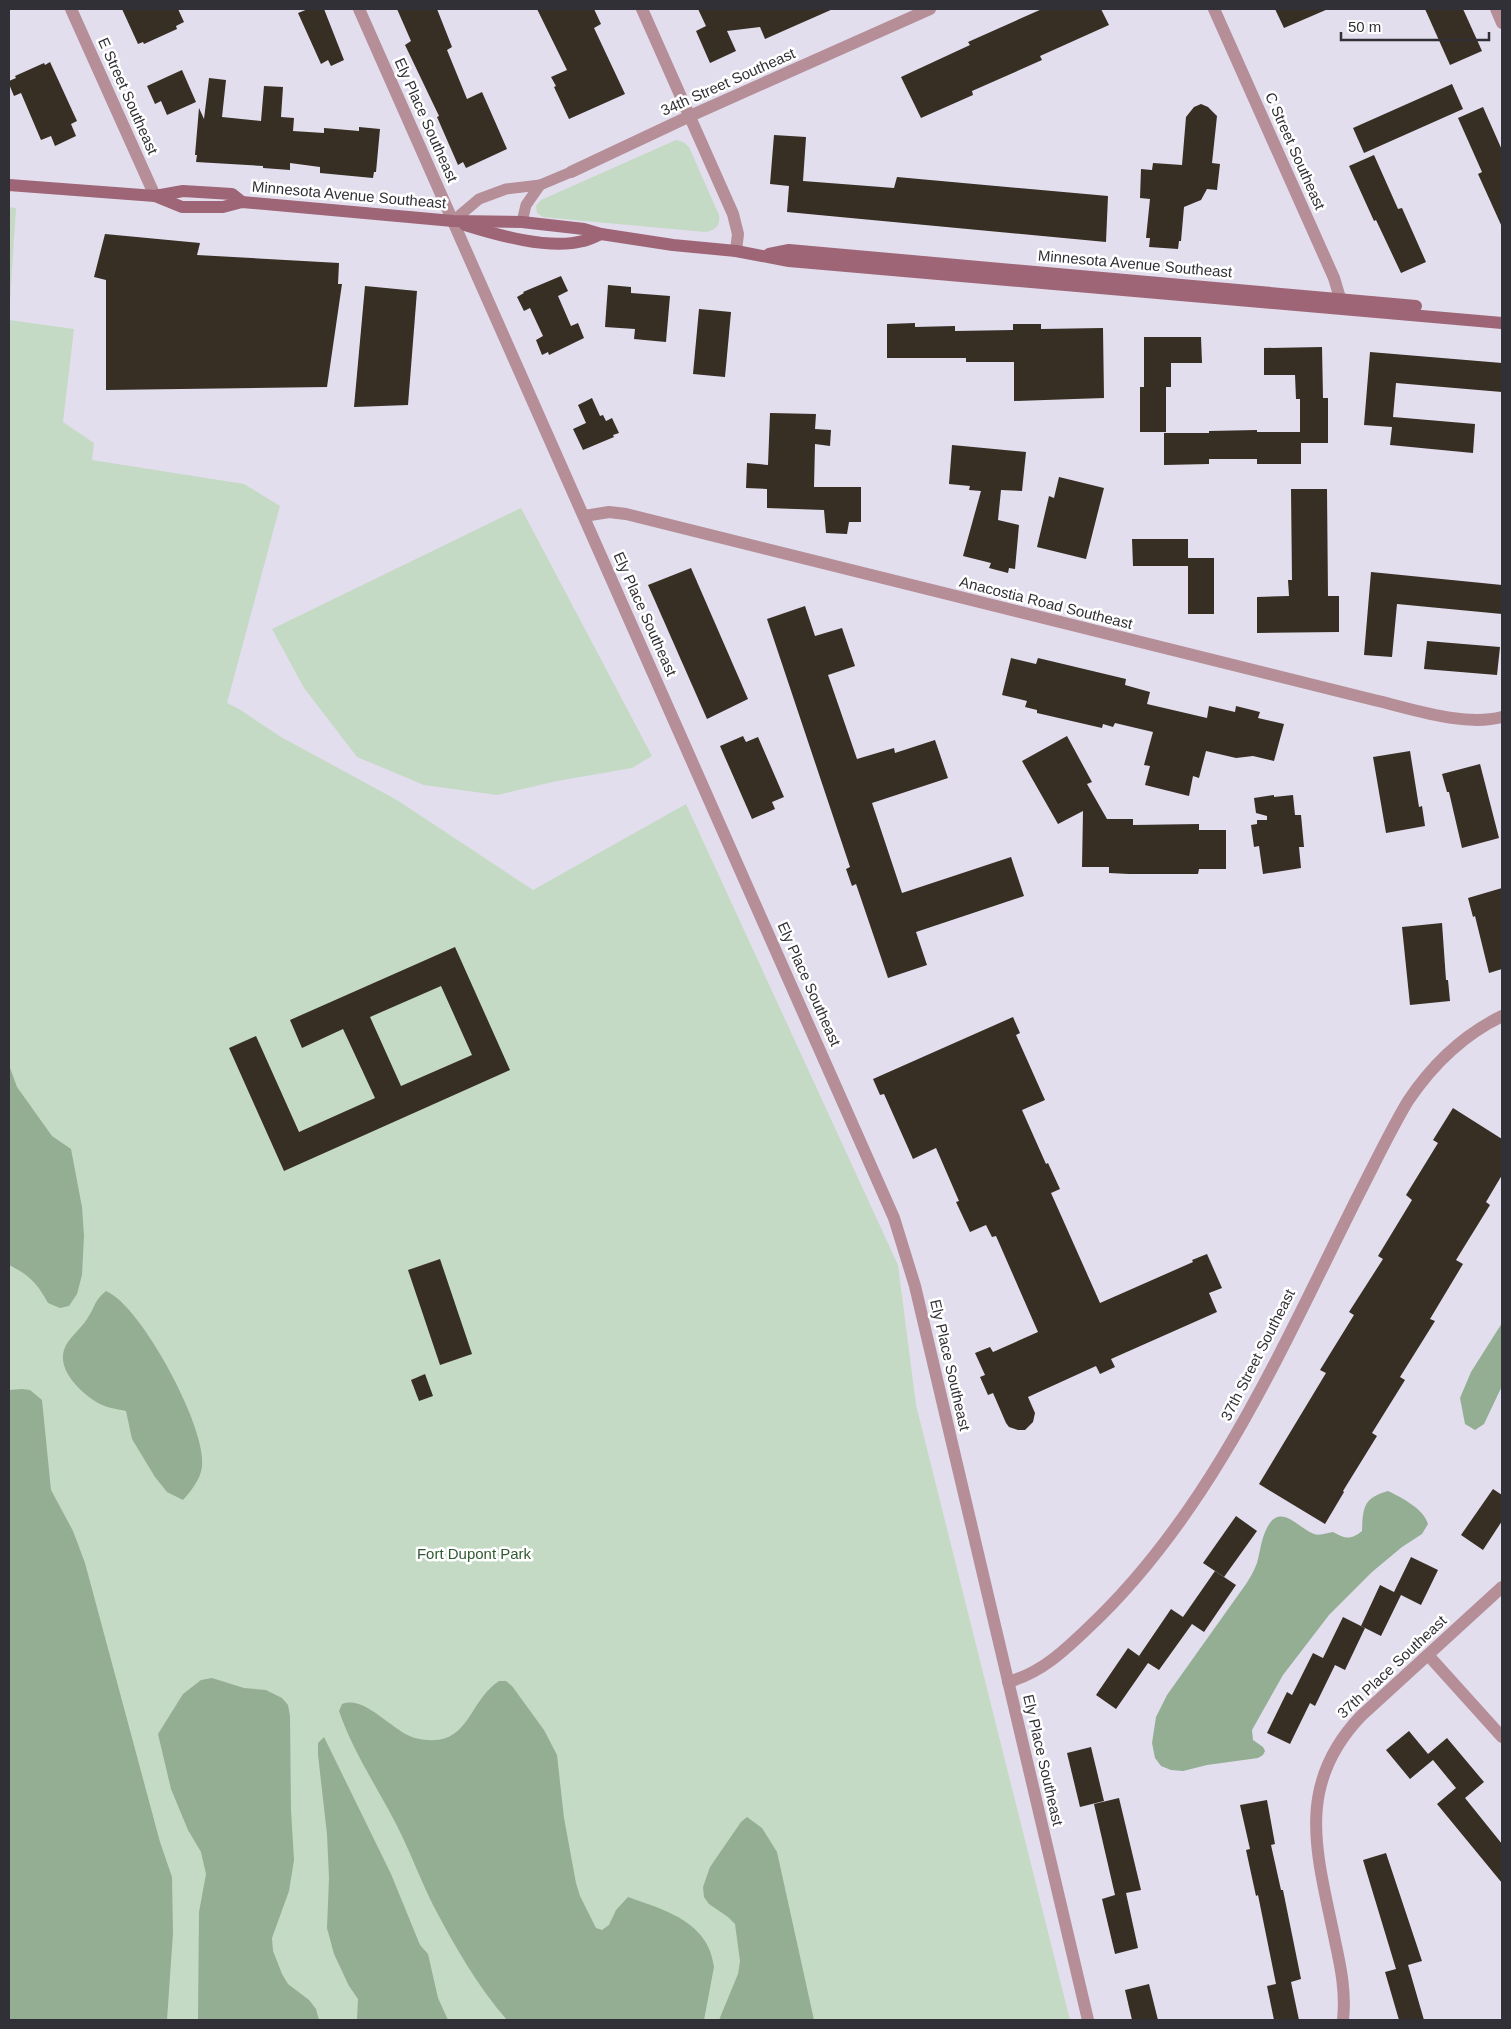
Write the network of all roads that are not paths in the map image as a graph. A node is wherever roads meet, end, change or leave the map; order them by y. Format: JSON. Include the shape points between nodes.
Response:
{"nodes":[{"id":1,"x":71,"y":9,"type":"edge"},
{"id":2,"x":359,"y":9,"type":"edge"},
{"id":3,"x":642,"y":9,"type":"edge"},
{"id":4,"x":928,"y":9,"type":"edge"},
{"id":5,"x":1214,"y":9,"type":"edge"},
{"id":6,"x":1496,"y":9,"type":"edge"},
{"id":7,"x":1502,"y":23,"type":"edge"},
{"id":8,"x":690,"y":116,"type":"junction"},
{"id":9,"x":571,"y":172,"type":"joint"},
{"id":10,"x":9,"y":185,"type":"edge"},
{"id":11,"x":540,"y":185,"type":"junction"},
{"id":12,"x":155,"y":196,"type":"junction"},
{"id":13,"x":453,"y":221,"type":"junction"},
{"id":14,"x":522,"y":222,"type":"junction"},
{"id":15,"x":601,"y":234,"type":"junction"},
{"id":16,"x":736,"y":251,"type":"junction"},
{"id":17,"x":1342,"y":303,"type":"junction"},
{"id":18,"x":1502,"y":314,"type":"edge"},
{"id":19,"x":1502,"y":323,"type":"edge"},
{"id":20,"x":584,"y":516,"type":"junction"},
{"id":21,"x":1502,"y":717,"type":"edge"},
{"id":22,"x":1502,"y":1016,"type":"edge"},
{"id":23,"x":1502,"y":1587,"type":"edge"},
{"id":24,"x":1428,"y":1655,"type":"junction"},
{"id":25,"x":1008,"y":1682,"type":"junction"},
{"id":26,"x":1502,"y":1737,"type":"edge"},
{"id":27,"x":1088,"y":2020,"type":"edge"},
{"id":28,"x":1343,"y":2020,"type":"edge"}],
"edges":[{"from":1,"to":12,"type":"street","name":"E Street Southeast"},
{"from":2,"to":13,"type":"street","name":"Ely Place Southeast"},
{"from":3,"to":8,"type":"street"},
{"from":4,"to":8,"type":"street","name":"34th Street Southeast"},
{"from":5,"to":17,"type":"street","name":"C Street Southeast"},
{"from":6,"to":7,"type":"street"},
{"from":8,"to":9,"type":"street","name":"34th Street Southeast"},
{"from":8,"to":16,"type":"street","via":[[735,220],[738,234]]},
{"from":9,"to":11,"type":"street","name":"34th Street Southeast"},
{"from":10,"to":12,"type":"main road","name":"Minnesota Avenue Southeast"},
{"from":11,"to":13,"type":"street","name":"34th Street Southeast","via":[[506,189],[479,199]]},
{"from":11,"to":14,"type":"street","via":[[526,205]]},
{"from":12,"to":13,"type":"main road","name":"Minnesota Avenue Southeast","via":[[183,191],[232,194],[242,202]]},
{"from":13,"to":14,"type":"main road","name":"Minnesota Avenue Southeast"},
{"from":13,"to":15,"type":"main road","name":"Minnesota Avenue Southeast","via":[[498,235],[554,244],[582,242]]},
{"from":13,"to":20,"type":"street","name":"Ely Place Southeast"},
{"from":14,"to":15,"type":"main road","name":"Minnesota Avenue Southeast"},
{"from":15,"to":16,"type":"main road","name":"Minnesota Avenue Southeast"},
{"from":16,"to":17,"type":"main road","name":"Minnesota Avenue Southeast","via":[[789,261],[1111,290]]},
{"from":17,"to":18,"type":"main road","name":"Minnesota Avenue Southeast"},
{"from":17,"to":19,"type":"main road","name":"Minnesota Avenue Southeast"},
{"from":20,"to":21,"type":"street","name":"Anacostia Road Southeast","via":[[610,512],[626,514],[1469,721]]},
{"from":20,"to":25,"type":"street","name":"Ely Place Southeast","via":[[894,1218],[915,1286]]},
{"from":22,"to":25,"type":"street","name":"37th Street Southeast","via":[[1451,1050],[1423,1079],[1408,1101],[1256,1397],[1220,1462],[1174,1530],[1135,1580],[1077,1638],[1041,1668]]},
{"from":23,"to":24,"type":"street","name":"37th Place Southeast"},
{"from":24,"to":26,"type":"street"},
{"from":24,"to":28,"type":"street","name":"37th Place Southeast","via":[[1351,1726],[1328,1761],[1319,1788],[1315,1830],[1344,1990]]},
{"from":25,"to":27,"type":"street","name":"Ely Place Southeast"}]}
